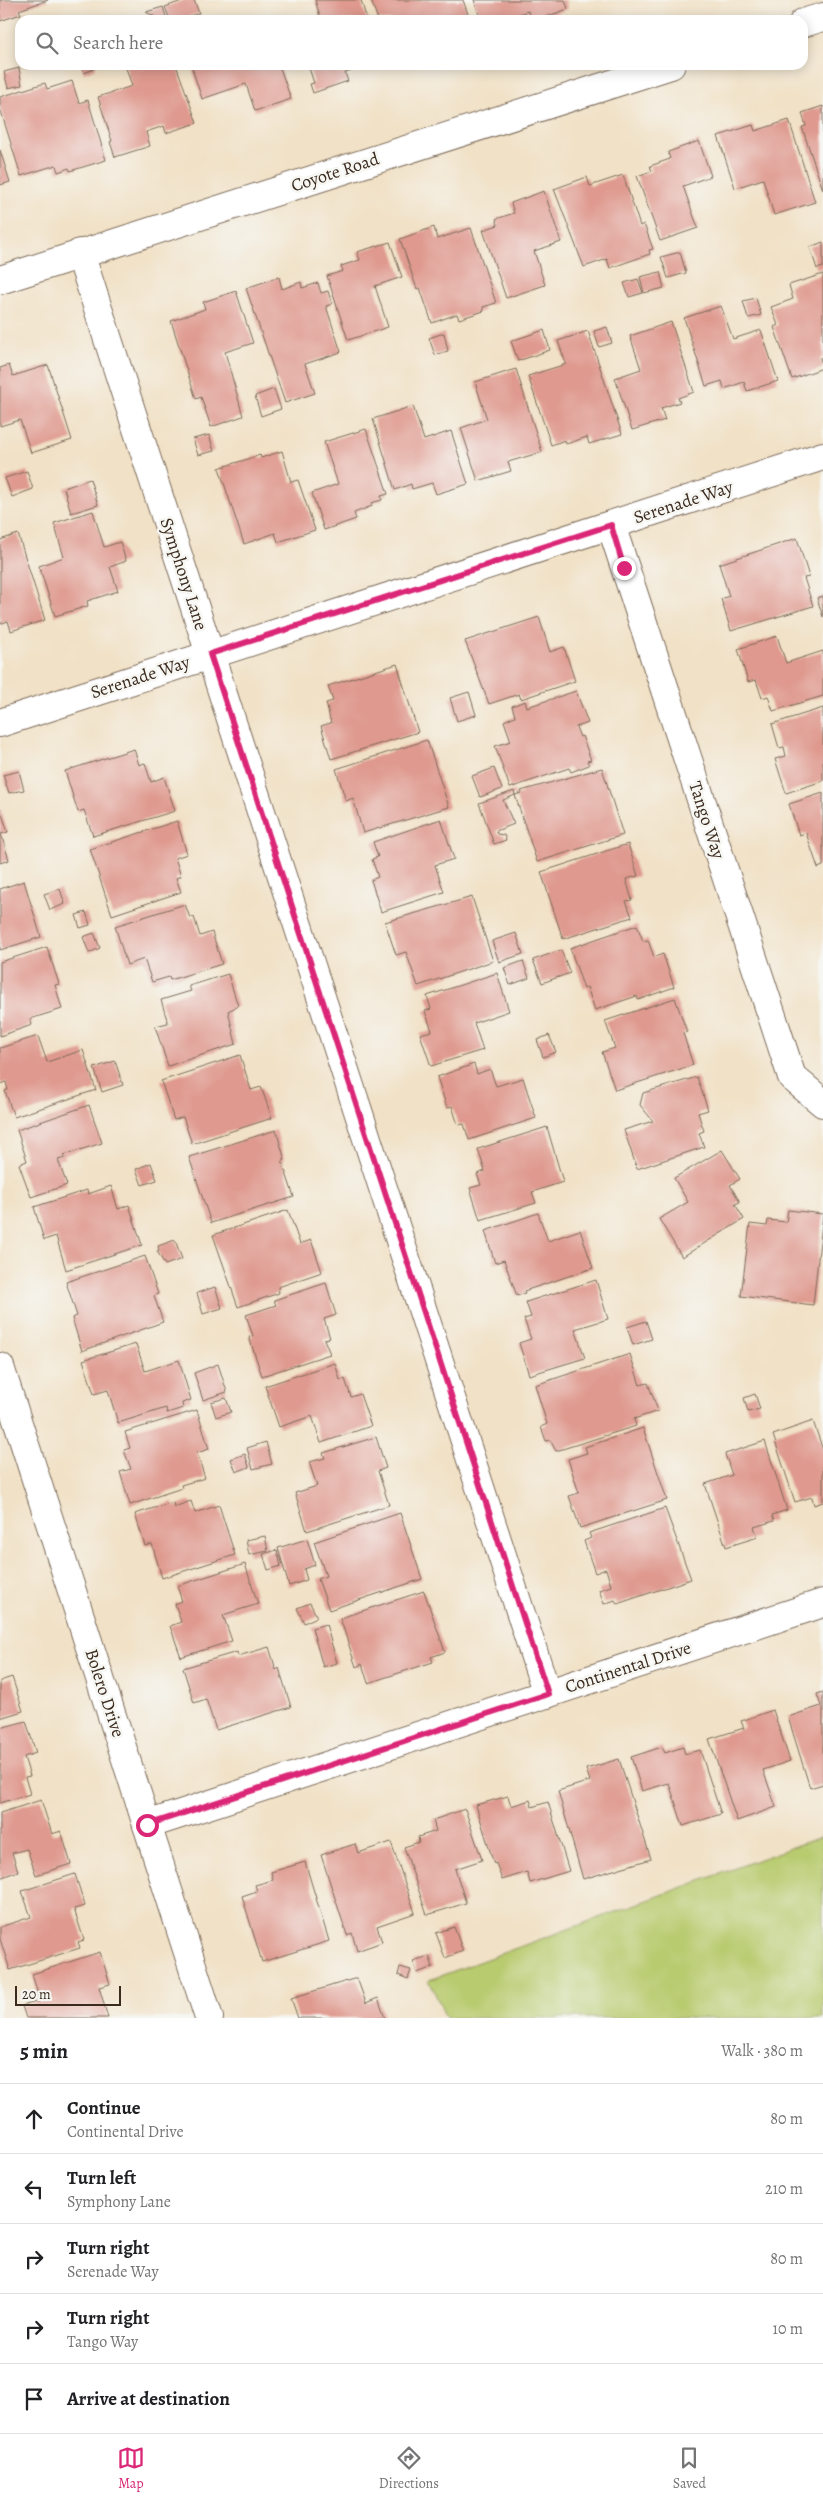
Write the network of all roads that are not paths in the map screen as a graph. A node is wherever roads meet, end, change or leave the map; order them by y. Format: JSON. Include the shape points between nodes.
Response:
{"nodes":[{"id":1,"x":823,"y":17,"type":"edge"},
{"id":2,"x":808,"y":22,"type":"edge"},
{"id":3,"x":655,"y":70,"type":"edge"},
{"id":4,"x":80,"y":254,"type":"junction"},
{"id":5,"x":0,"y":280,"type":"edge"},
{"id":6,"x":823,"y":456,"type":"edge"},
{"id":7,"x":611,"y":525,"type":"junction"},
{"id":8,"x":210,"y":654,"type":"junction"},
{"id":9,"x":0,"y":723,"type":"edge"},
{"id":10,"x":823,"y":1104,"type":"edge"},
{"id":11,"x":0,"y":1367,"type":"edge"},
{"id":12,"x":823,"y":1603,"type":"edge"},
{"id":13,"x":548,"y":1694,"type":"junction"},
{"id":14,"x":147,"y":1825,"type":"junction"},
{"id":15,"x":209,"y":2018,"type":"edge"}],
"edges":[{"from":1,"to":2,"type":"street"},
{"from":3,"to":4,"type":"street","name":"Coyote Road"},
{"from":4,"to":5,"type":"street","name":"Coyote Road"},
{"from":4,"to":8,"type":"street","name":"Symphony Lane"},
{"from":6,"to":7,"type":"street","name":"Serenade Way"},
{"from":7,"to":8,"type":"street","name":"Serenade Way"},
{"from":7,"to":10,"type":"street","name":"Tango Way","via":[[792,1077]]},
{"from":8,"to":9,"type":"street","name":"Serenade Way"},
{"from":8,"to":13,"type":"street","name":"Symphony Lane"},
{"from":11,"to":14,"type":"street","name":"Bolero Drive"},
{"from":12,"to":13,"type":"street","name":"Continental Drive"},
{"from":13,"to":14,"type":"street","name":"Continental Drive"},
{"from":14,"to":15,"type":"street","name":"Bolero Drive"}]}
